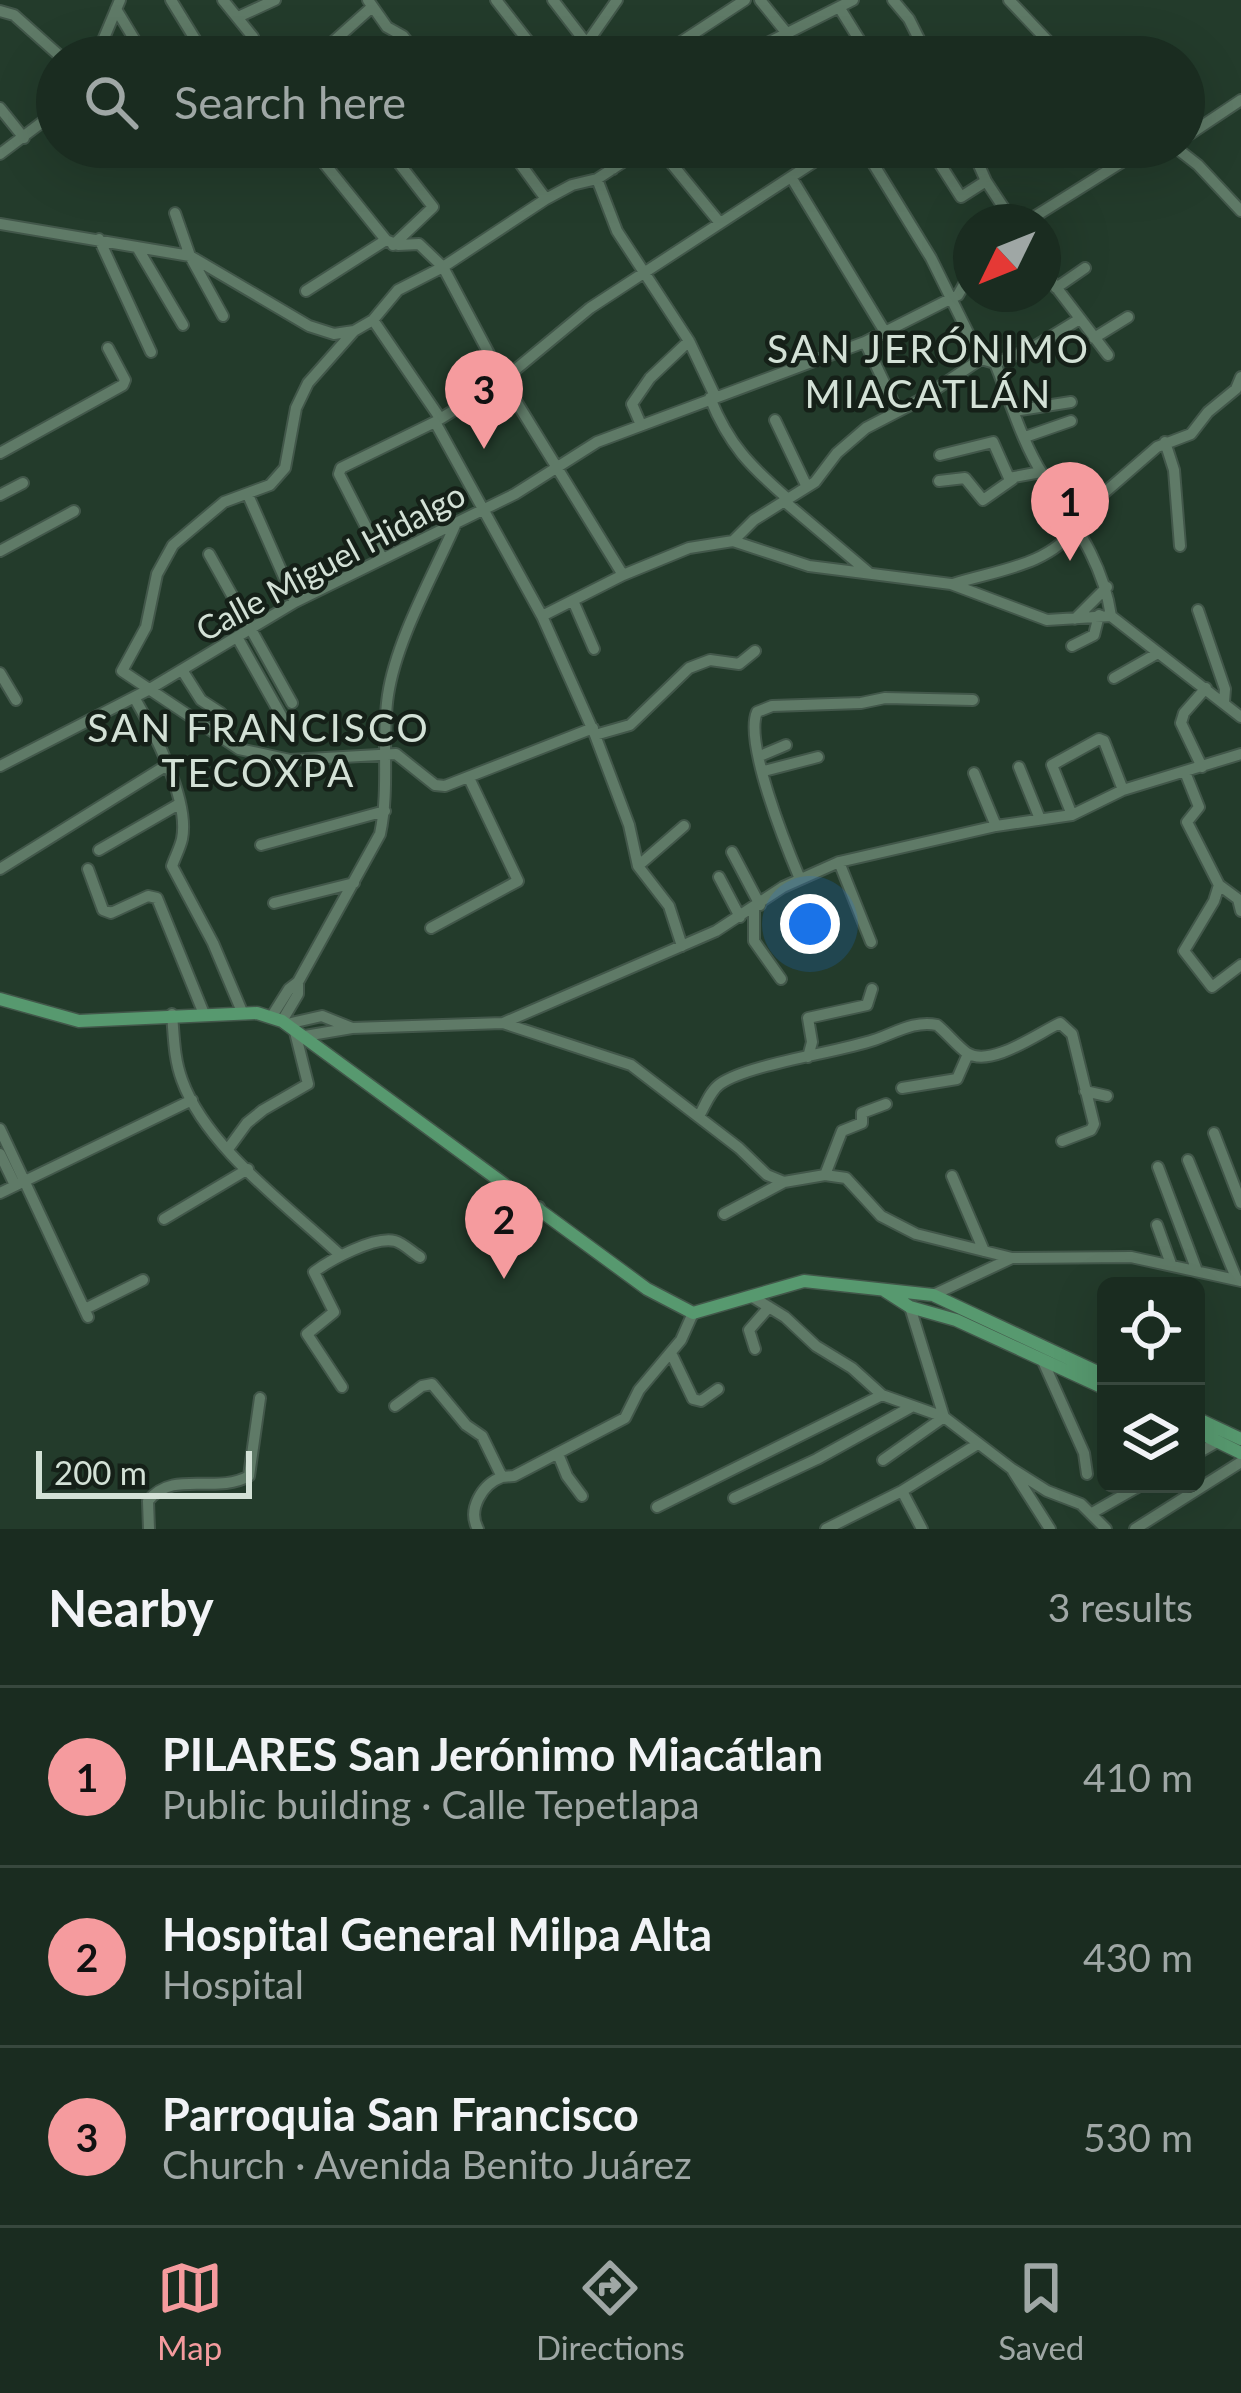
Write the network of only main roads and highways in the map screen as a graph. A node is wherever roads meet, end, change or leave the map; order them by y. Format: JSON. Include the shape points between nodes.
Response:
{"nodes":[{"id":1,"x":0,"y":999,"type":"edge"},
{"id":2,"x":885,"y":1291,"type":"junction"},
{"id":3,"x":915,"y":1291,"type":"junction"},
{"id":4,"x":933,"y":1295,"type":"junction"},
{"id":5,"x":910,"y":1307,"type":"junction"},
{"id":6,"x":927,"y":1312,"type":"junction"},
{"id":7,"x":1080,"y":1370,"type":"junction"},
{"id":8,"x":1097,"y":1374,"type":"edge"},
{"id":9,"x":1101,"y":1385,"type":"edge"},
{"id":10,"x":1205,"y":1422,"type":"edge"},
{"id":11,"x":1205,"y":1435,"type":"edge"},
{"id":12,"x":1241,"y":1439,"type":"edge"},
{"id":13,"x":1241,"y":1453,"type":"edge"}],
"edges":[{"from":1,"to":2,"type":"main road","via":[[79,1021],[243,1013],[288,1025],[646,1289],[693,1313],[804,1280]]},
{"from":2,"to":3,"type":"main road"},
{"from":2,"to":5,"type":"main road"},
{"from":3,"to":4,"type":"main road"},
{"from":3,"to":5,"type":"main road"},
{"from":4,"to":6,"type":"main road","via":[[936,1305]]},
{"from":4,"to":7,"type":"main road"},
{"from":5,"to":6,"type":"main road"},
{"from":6,"to":7,"type":"main road"},
{"from":7,"to":8,"type":"main road"},
{"from":7,"to":9,"type":"main road"},
{"from":10,"to":12,"type":"main road"},
{"from":11,"to":13,"type":"main road"}]}
